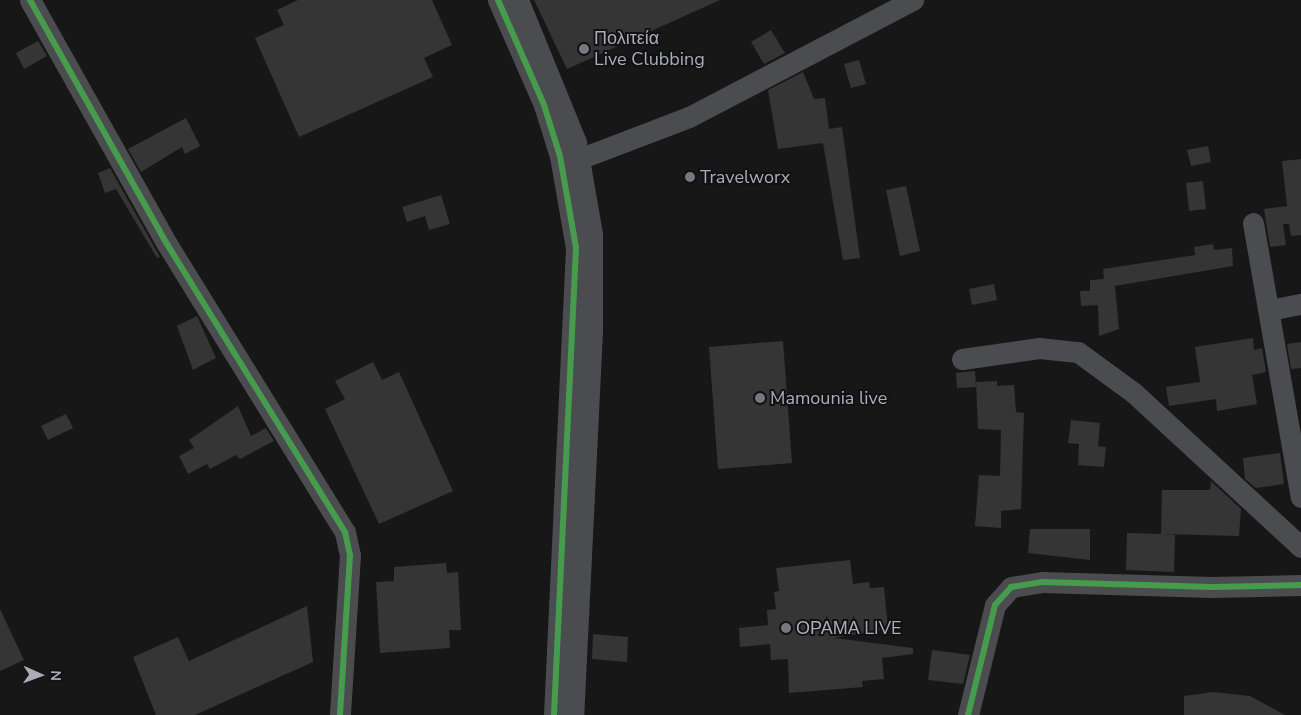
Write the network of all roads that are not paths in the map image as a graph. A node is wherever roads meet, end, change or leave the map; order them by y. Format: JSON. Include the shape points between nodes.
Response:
{"nodes":[{"id":1,"x":30,"y":0,"type":"edge"},
{"id":2,"x":498,"y":0,"type":"edge"},
{"id":3,"x":518,"y":0,"type":"edge"},
{"id":4,"x":914,"y":0,"type":"edge"},
{"id":5,"x":579,"y":159,"type":"junction"},
{"id":6,"x":1253,"y":223,"type":"dead end"},
{"id":7,"x":1301,"y":304,"type":"edge"},
{"id":8,"x":1269,"y":310,"type":"junction"},
{"id":9,"x":962,"y":359,"type":"dead end"},
{"id":10,"x":1301,"y":497,"type":"edge"},
{"id":11,"x":1301,"y":547,"type":"edge"},
{"id":12,"x":1301,"y":585,"type":"edge"},
{"id":13,"x":340,"y":715,"type":"edge"},
{"id":14,"x":554,"y":715,"type":"edge"},
{"id":15,"x":574,"y":715,"type":"edge"},
{"id":16,"x":968,"y":715,"type":"edge"}],
"edges":[{"from":1,"to":13,"type":"street","via":[[167,244],[345,532],[350,555]]},
{"from":2,"to":14,"type":"street","via":[[544,105],[560,156],[576,248]]},
{"from":3,"to":5,"type":"street"},
{"from":4,"to":5,"type":"street","via":[[689,117]]},
{"from":5,"to":15,"type":"street","via":[[594,276]]},
{"from":6,"to":8,"type":"street"},
{"from":7,"to":8,"type":"street"},
{"from":8,"to":10,"type":"street"},
{"from":9,"to":11,"type":"street","via":[[1039,348],[1078,352],[1134,393]]},
{"from":12,"to":16,"type":"street","via":[[1221,587],[1042,582],[1011,587],[995,605]]}]}
